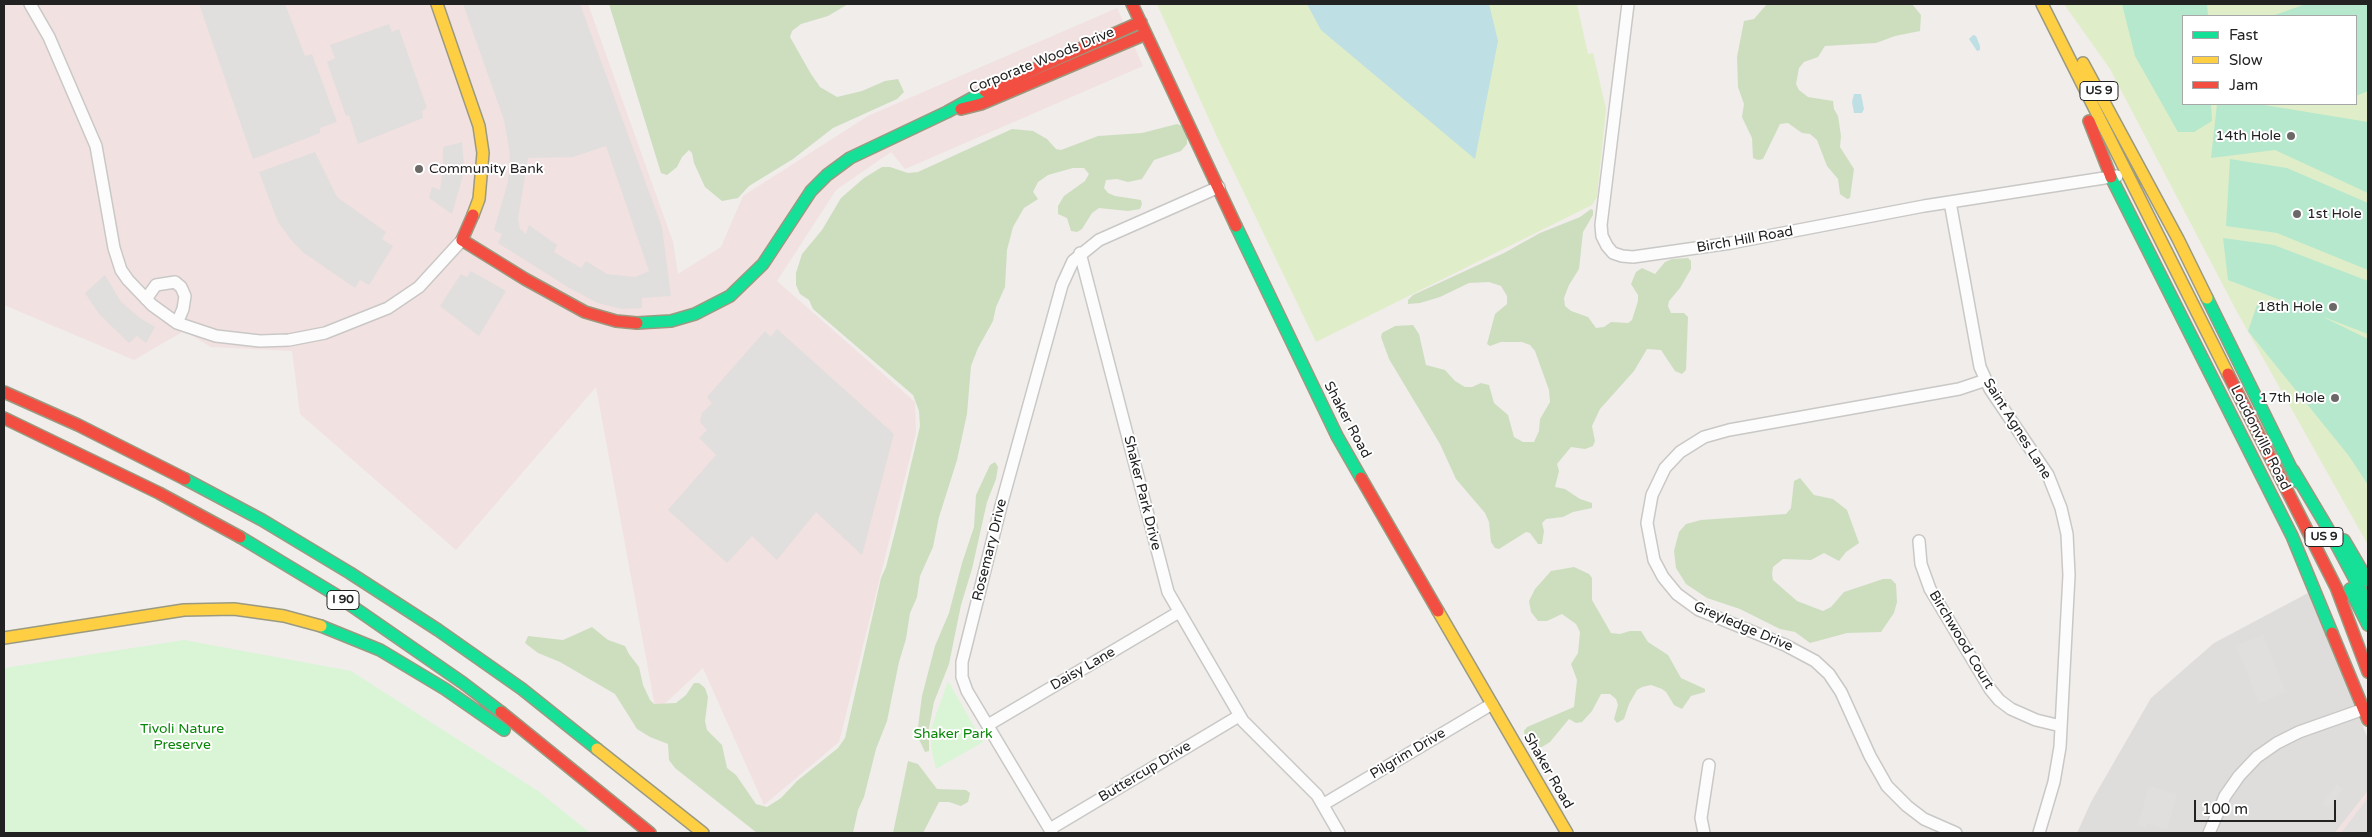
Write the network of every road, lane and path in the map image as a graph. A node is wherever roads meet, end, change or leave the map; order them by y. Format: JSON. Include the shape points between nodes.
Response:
{"nodes":[{"id":1,"x":30,"y":4,"type":"edge"},
{"id":2,"x":437,"y":4,"type":"edge"},
{"id":3,"x":1132,"y":4,"type":"edge"},
{"id":4,"x":1628,"y":4,"type":"edge"},
{"id":5,"x":2042,"y":4,"type":"edge"},
{"id":6,"x":2050,"y":4,"type":"edge"},
{"id":7,"x":1141,"y":22,"type":"junction"},
{"id":8,"x":1146,"y":34,"type":"junction"},
{"id":9,"x":2063,"y":48,"type":"junction"},
{"id":10,"x":947,"y":112,"type":"junction"},
{"id":11,"x":2127,"y":175,"type":"junction"},
{"id":12,"x":2111,"y":177,"type":"junction"},
{"id":13,"x":1219,"y":187,"type":"junction"},
{"id":14,"x":1950,"y":202,"type":"junction"},
{"id":15,"x":2178,"y":239,"type":"junction"},
{"id":16,"x":462,"y":240,"type":"junction"},
{"id":17,"x":1080,"y":253,"type":"junction"},
{"id":18,"x":146,"y":299,"type":"junction"},
{"id":19,"x":177,"y":323,"type":"junction"},
{"id":20,"x":1986,"y":380,"type":"junction"},
{"id":21,"x":4,"y":382,"type":"edge"},
{"id":22,"x":4,"y":392,"type":"edge"},
{"id":23,"x":4,"y":418,"type":"edge"},
{"id":24,"x":124,"y":447,"type":"junction"},
{"id":25,"x":2293,"y":470,"type":"junction"},
{"id":26,"x":1919,"y":541,"type":"dead end"},
{"id":27,"x":2368,"y":581,"type":"edge"},
{"id":28,"x":2336,"y":587,"type":"junction"},
{"id":29,"x":2368,"y":604,"type":"edge"},
{"id":30,"x":1179,"y":612,"type":"junction"},
{"id":31,"x":2368,"y":625,"type":"edge"},
{"id":32,"x":4,"y":638,"type":"edge"},
{"id":33,"x":2368,"y":650,"type":"edge"},
{"id":34,"x":2368,"y":672,"type":"edge"},
{"id":35,"x":1492,"y":704,"type":"junction"},
{"id":36,"x":2366,"y":714,"type":"edge"},
{"id":37,"x":1239,"y":716,"type":"junction"},
{"id":38,"x":988,"y":725,"type":"junction"},
{"id":39,"x":2061,"y":726,"type":"junction"},
{"id":40,"x":1709,"y":765,"type":"dead end"},
{"id":41,"x":1324,"y":804,"type":"junction"},
{"id":42,"x":1051,"y":831,"type":"edge"},
{"id":43,"x":649,"y":833,"type":"edge"},
{"id":44,"x":703,"y":833,"type":"edge"},
{"id":45,"x":1340,"y":833,"type":"edge"},
{"id":46,"x":1567,"y":833,"type":"edge"},
{"id":47,"x":1704,"y":833,"type":"edge"},
{"id":48,"x":1956,"y":833,"type":"edge"},
{"id":49,"x":2039,"y":833,"type":"edge"},
{"id":50,"x":2210,"y":833,"type":"edge"}],
"edges":[{"from":1,"to":18,"type":"street","via":[[49,37],[96,146],[117,258],[128,280]]},
{"from":2,"to":16,"type":"main road","via":[[479,126],[483,153],[478,198]]},
{"from":3,"to":7,"type":"main road","name":"Shaker Road"},
{"from":4,"to":14,"type":"street","name":"Birch Hill Road","via":[[1601,225],[1603,240],[1612,253],[1634,257],[1731,243]]},
{"from":5,"to":9,"type":"main road","number":"US 9"},
{"from":6,"to":15,"type":"main road","number":"US 9"},
{"from":7,"to":8,"type":"main road","name":"Shaker Road"},
{"from":7,"to":10,"type":"main road","name":"Corporate Woods Drive","via":[[977,94]]},
{"from":8,"to":10,"type":"main road","name":"Corporate Woods Drive","via":[[982,104]]},
{"from":8,"to":13,"type":"main road","name":"Shaker Road"},
{"from":9,"to":11,"type":"main road","number":"US 9"},
{"from":9,"to":12,"type":"main road","name":"Loudonville Road"},
{"from":10,"to":16,"type":"main road","name":"Corporate Woods Drive","via":[[870,147],[833,170],[805,199],[763,264],[743,286],[714,306],[683,318],[645,324],[595,316],[565,303]]},
{"from":11,"to":12,"type":"street","name":"Birch Hill Road"},
{"from":11,"to":15,"type":"main road","via":[[2141,181]]},
{"from":11,"to":28,"type":"main road","number":"US 9"},
{"from":12,"to":14,"type":"street","name":"Birch Hill Road"},
{"from":12,"to":36,"type":"main road","name":"Loudonville Road","via":[[2292,536]]},
{"from":13,"to":17,"type":"street","via":[[1099,240]]},
{"from":13,"to":35,"type":"main road","name":"Shaker Road","via":[[1337,436]]},
{"from":14,"to":20,"type":"street","name":"Saint Agnes Lane","via":[[1972,333]]},
{"from":15,"to":25,"type":"main road","number":"US 9"},
{"from":16,"to":19,"type":"street","via":[[419,287],[388,308],[325,333],[289,340],[260,341],[216,336]]},
{"from":17,"to":30,"type":"street","name":"Shaker Park Drive","via":[[1164,583]]},
{"from":17,"to":38,"type":"street","name":"Rosemary Drive","via":[[1069,266],[1062,285],[1001,506],[962,665],[965,687]]},
{"from":18,"to":19,"type":"street"},
{"from":18,"to":19,"type":"street","via":[[156,285],[175,282],[185,296]]},
{"from":20,"to":39,"type":"street","name":"Saint Agnes Lane","via":[[2042,464],[2064,517],[2069,562]]},
{"from":20,"to":48,"type":"street","name":"Greyledge Drive","via":[[1962,388],[1704,437],[1688,446],[1665,468],[1652,495],[1647,522],[1654,560],[1677,594],[1699,610],[1785,645],[1815,661],[1841,692],[1886,786],[1924,819]]},
{"from":21,"to":24,"type":"main road"},
{"from":22,"to":24,"type":"main road","number":"I 90"},
{"from":23,"to":43,"type":"main road","number":"I 90","via":[[159,493],[336,595],[484,698]]},
{"from":24,"to":44,"type":"main road","number":"I 90","via":[[262,520],[438,630],[562,720]]},
{"from":25,"to":27,"type":"main road","via":[[2331,517]]},
{"from":25,"to":29,"type":"main road"},
{"from":25,"to":31,"type":"main road","number":"US 9"},
{"from":26,"to":39,"type":"street","name":"Birchwood Court","via":[[1921,564],[1930,590],[1996,696],[2021,714]]},
{"from":28,"to":33,"type":"main road","number":"US 9"},
{"from":28,"to":34,"type":"main road"},
{"from":30,"to":37,"type":"street","name":"Shaker Park Drive"},
{"from":30,"to":38,"type":"street","name":"Daisy Lane"},
{"from":32,"to":43,"type":"main road","via":[[184,610],[261,612],[308,621],[357,639],[431,680]]},
{"from":35,"to":41,"type":"street","name":"Pilgrim Drive"},
{"from":35,"to":46,"type":"main road","name":"Shaker Road"},
{"from":36,"to":50,"type":"street","via":[[2299,732],[2258,757],[2225,796]]},
{"from":37,"to":41,"type":"street","name":"Shaker Park Drive"},
{"from":37,"to":42,"type":"street","name":"Buttercup Drive"},
{"from":38,"to":42,"type":"street","name":"Rosemary Drive"},
{"from":39,"to":49,"type":"street","name":"Saint Agnes Lane","via":[[2054,782]]},
{"from":40,"to":47,"type":"street","via":[[1701,818]]},
{"from":41,"to":45,"type":"street","name":"Shaker Park Drive"}]}
